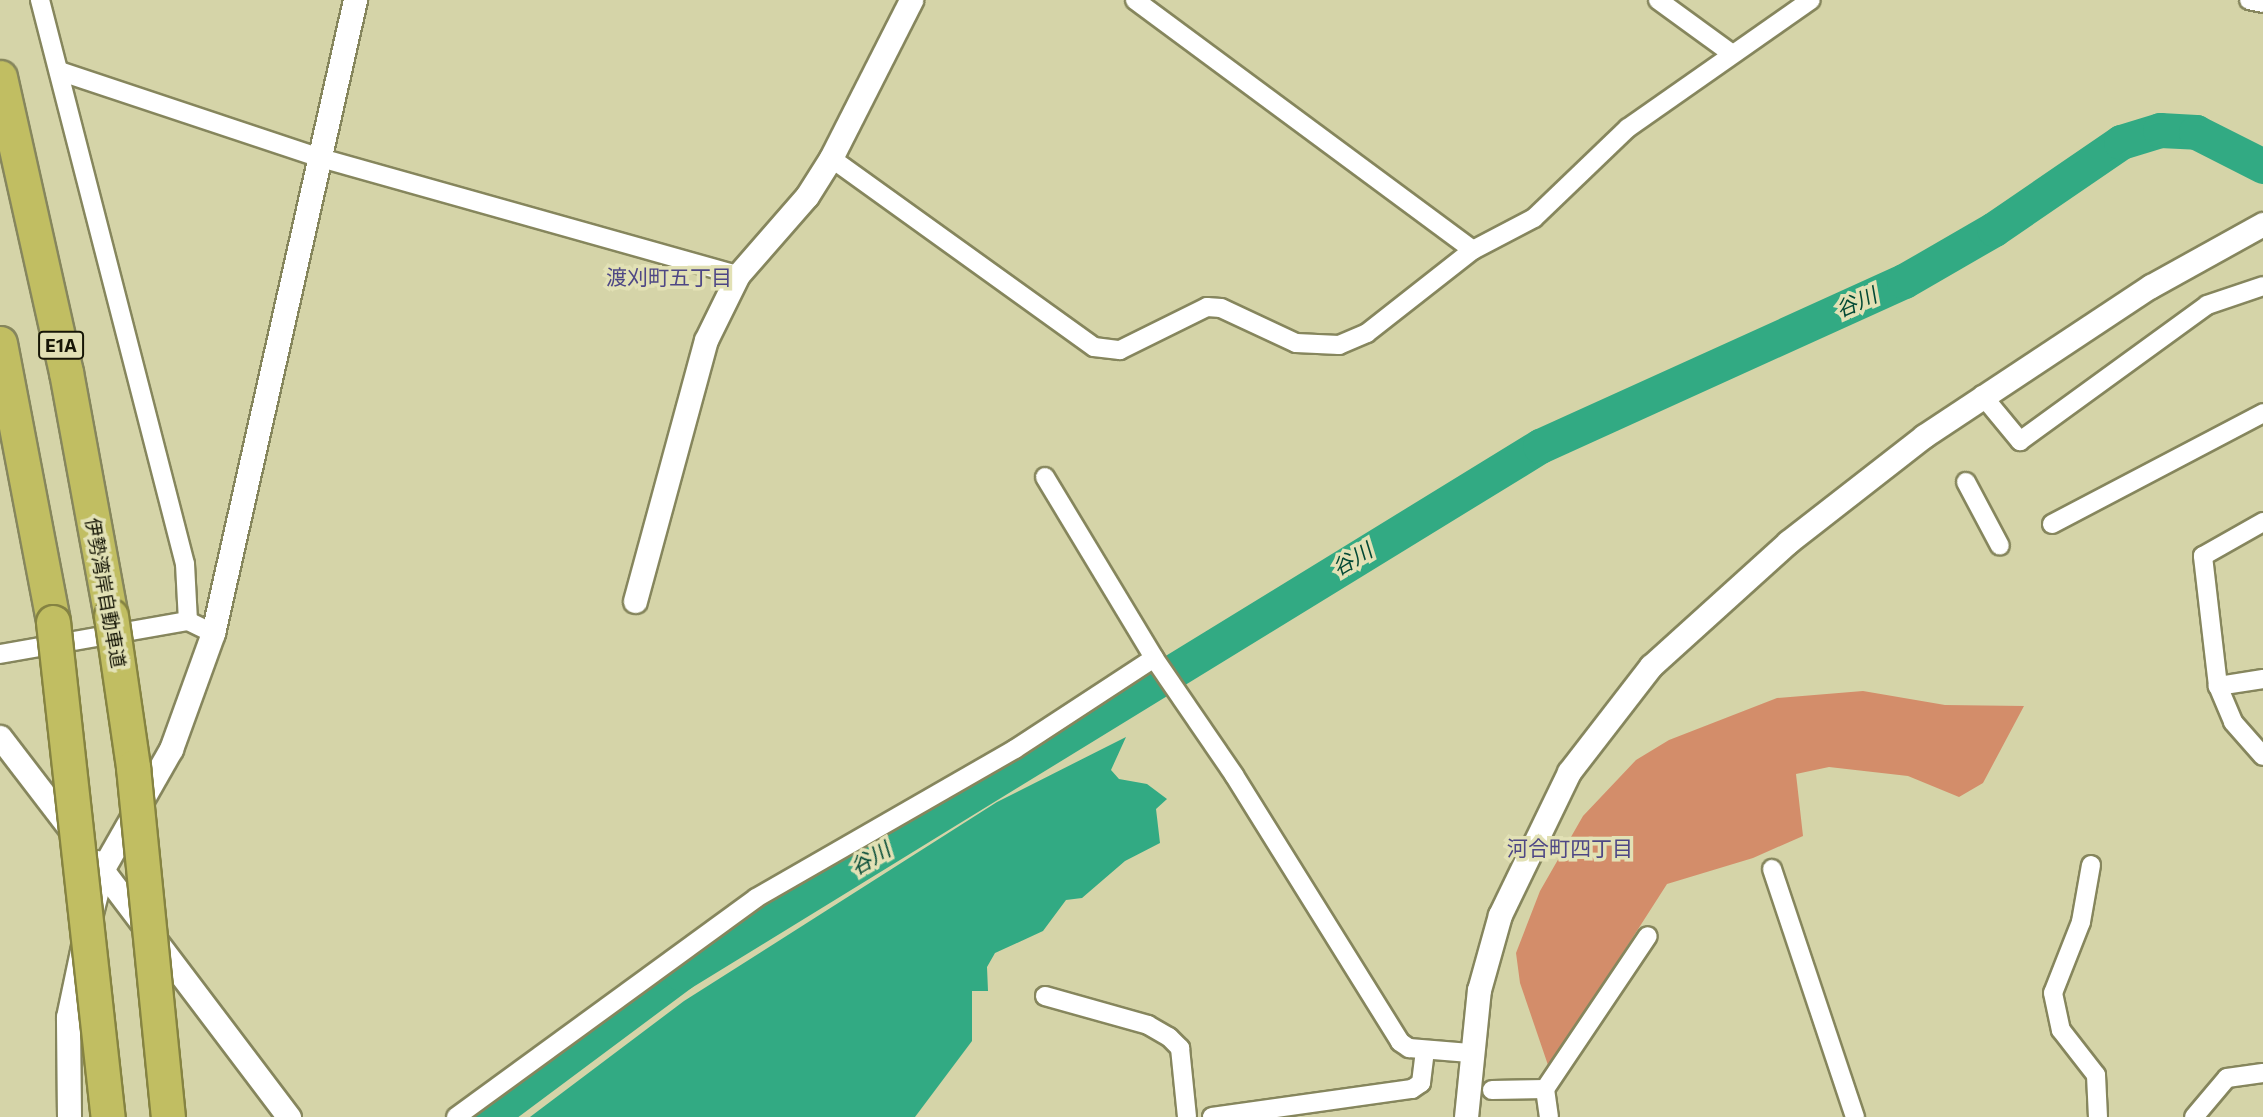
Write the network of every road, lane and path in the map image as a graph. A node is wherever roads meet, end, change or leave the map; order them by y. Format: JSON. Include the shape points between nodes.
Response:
{"nodes":[{"id":1,"x":40,"y":0,"type":"edge"},
{"id":2,"x":355,"y":0,"type":"edge"},
{"id":3,"x":911,"y":0,"type":"edge"},
{"id":4,"x":1135,"y":0,"type":"edge"},
{"id":5,"x":1658,"y":0,"type":"edge"},
{"id":6,"x":1811,"y":0,"type":"edge"},
{"id":7,"x":2249,"y":0,"type":"edge"},
{"id":8,"x":2263,"y":3,"type":"edge"},
{"id":9,"x":1731,"y":53,"type":"junction"},
{"id":10,"x":60,"y":71,"type":"junction"},
{"id":11,"x":0,"y":77,"type":"edge"},
{"id":12,"x":321,"y":158,"type":"junction"},
{"id":13,"x":831,"y":158,"type":"junction"},
{"id":14,"x":2263,"y":224,"type":"edge"},
{"id":15,"x":1473,"y":250,"type":"junction"},
{"id":16,"x":738,"y":275,"type":"junction"},
{"id":17,"x":2263,"y":286,"type":"edge"},
{"id":18,"x":2240,"y":290,"type":"junction"},
{"id":19,"x":2263,"y":291,"type":"edge"},
{"id":20,"x":0,"y":343,"type":"edge"},
{"id":21,"x":1982,"y":395,"type":"junction"},
{"id":22,"x":2263,"y":413,"type":"edge"},
{"id":23,"x":0,"y":433,"type":"edge"},
{"id":24,"x":1045,"y":477,"type":"dead end"},
{"id":25,"x":1966,"y":482,"type":"dead end"},
{"id":26,"x":2263,"y":522,"type":"edge"},
{"id":27,"x":2052,"y":524,"type":"dead end"},
{"id":28,"x":2000,"y":546,"type":"dead end"},
{"id":29,"x":635,"y":601,"type":"dead end"},
{"id":30,"x":188,"y":621,"type":"junction"},
{"id":31,"x":53,"y":622,"type":"junction"},
{"id":32,"x":213,"y":633,"type":"junction"},
{"id":33,"x":0,"y":654,"type":"edge"},
{"id":34,"x":1156,"y":661,"type":"junction"},
{"id":35,"x":2263,"y":679,"type":"edge"},
{"id":36,"x":2218,"y":686,"type":"junction"},
{"id":37,"x":0,"y":737,"type":"edge"},
{"id":38,"x":2263,"y":756,"type":"edge"},
{"id":39,"x":2091,"y":865,"type":"dead end"},
{"id":40,"x":1772,"y":869,"type":"dead end"},
{"id":41,"x":102,"y":870,"type":"junction"},
{"id":42,"x":1648,"y":936,"type":"dead end"},
{"id":43,"x":1045,"y":996,"type":"dead end"},
{"id":44,"x":1425,"y":1050,"type":"junction"},
{"id":45,"x":1470,"y":1053,"type":"junction"},
{"id":46,"x":2263,"y":1073,"type":"edge"},
{"id":47,"x":1545,"y":1089,"type":"junction"},
{"id":48,"x":1492,"y":1090,"type":"dead end"},
{"id":49,"x":69,"y":1117,"type":"edge"},
{"id":50,"x":108,"y":1117,"type":"edge"},
{"id":51,"x":168,"y":1117,"type":"edge"},
{"id":52,"x":289,"y":1117,"type":"edge"},
{"id":53,"x":456,"y":1117,"type":"edge"},
{"id":54,"x":1187,"y":1117,"type":"edge"},
{"id":55,"x":1212,"y":1117,"type":"edge"},
{"id":56,"x":1466,"y":1117,"type":"edge"},
{"id":57,"x":1549,"y":1117,"type":"edge"},
{"id":58,"x":1855,"y":1117,"type":"edge"},
{"id":59,"x":2098,"y":1117,"type":"edge"},
{"id":60,"x":2194,"y":1117,"type":"edge"}],
"edges":[{"from":1,"to":10,"type":"street"},
{"from":2,"to":12,"type":"street"},
{"from":3,"to":13,"type":"street"},
{"from":4,"to":15,"type":"street"},
{"from":5,"to":9,"type":"street"},
{"from":6,"to":9,"type":"street"},
{"from":7,"to":8,"type":"street"},
{"from":9,"to":15,"type":"street","via":[[1628,128],[1534,218]]},
{"from":10,"to":12,"type":"street"},
{"from":10,"to":30,"type":"street","via":[[185,564]]},
{"from":11,"to":51,"type":"highway","name":"伊勢湾岸自動車道","number":"E1A","bridge":true,"via":[[66,372],[111,616],[133,767]]},
{"from":12,"to":16,"type":"street"},
{"from":12,"to":32,"type":"street"},
{"from":13,"to":15,"type":"street","via":[[1094,347],[1120,350],[1207,307],[1220,308],[1297,342],[1339,345],[1367,334]]},
{"from":13,"to":16,"type":"street","via":[[807,197]]},
{"from":14,"to":21,"type":"street","via":[[2151,286]]},
{"from":16,"to":29,"type":"street","via":[[706,340]]},
{"from":17,"to":18,"type":"street"},
{"from":18,"to":19,"type":"street"},
{"from":18,"to":21,"type":"street","via":[[2207,305],[2020,441]]},
{"from":20,"to":31,"type":"highway"},
{"from":21,"to":45,"type":"street","via":[[1788,542],[1678,639],[1608,720],[1544,815],[1500,915],[1479,990]]},
{"from":22,"to":27,"type":"street"},
{"from":23,"to":31,"type":"highway"},
{"from":24,"to":34,"type":"street"},
{"from":25,"to":28,"type":"street"},
{"from":26,"to":36,"type":"street","via":[[2203,556]]},
{"from":30,"to":32,"type":"street"},
{"from":30,"to":33,"type":"street"},
{"from":31,"to":50,"type":"highway","bridge":true},
{"from":32,"to":41,"type":"street","via":[[171,749]]},
{"from":34,"to":44,"type":"street","via":[[1399,1042]]},
{"from":34,"to":53,"type":"street","via":[[757,898]]},
{"from":35,"to":36,"type":"street"},
{"from":36,"to":38,"type":"street","via":[[2233,722]]},
{"from":37,"to":41,"type":"street"},
{"from":39,"to":59,"type":"street","via":[[2081,922],[2053,993],[2062,1030],[2096,1075]]},
{"from":40,"to":58,"type":"street"},
{"from":41,"to":49,"type":"street","via":[[68,1017]]},
{"from":41,"to":52,"type":"street"},
{"from":42,"to":47,"type":"street"},
{"from":43,"to":54,"type":"street","via":[[1148,1025],[1169,1037],[1180,1048]]},
{"from":44,"to":45,"type":"street"},
{"from":44,"to":55,"type":"street","via":[[1421,1083],[1412,1089]]},
{"from":45,"to":56,"type":"street"},
{"from":46,"to":60,"type":"street","via":[[2227,1078]]},
{"from":47,"to":48,"type":"street"},
{"from":47,"to":57,"type":"street"}]}
